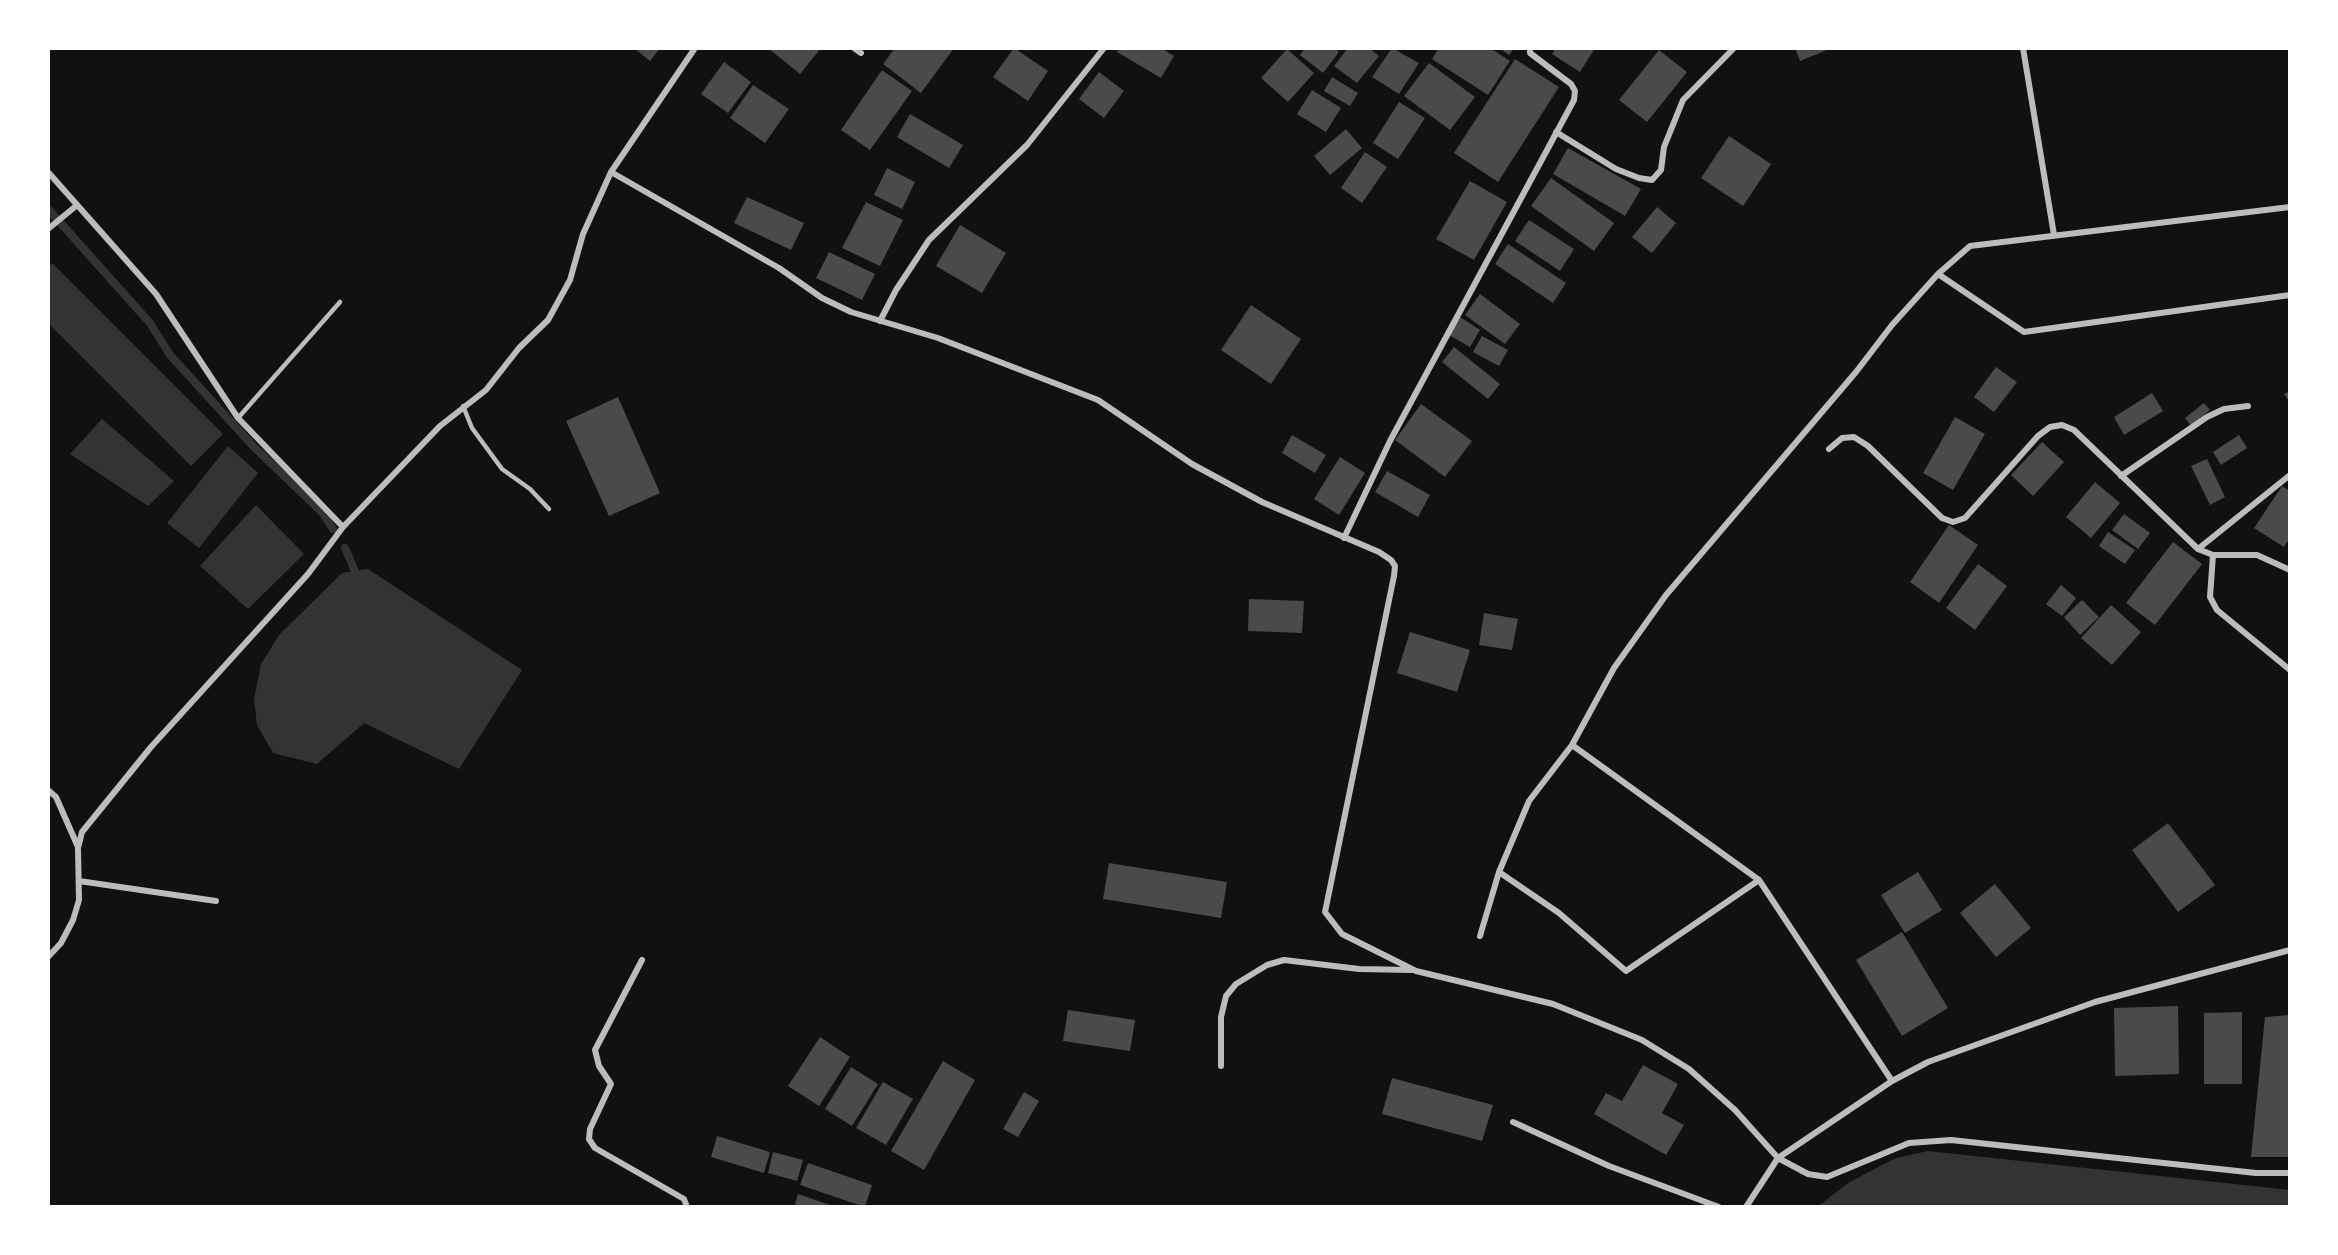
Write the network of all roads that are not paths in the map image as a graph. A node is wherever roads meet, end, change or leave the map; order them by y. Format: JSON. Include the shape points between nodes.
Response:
{"nodes":[{"id":1,"x":694,"y":48,"type":"edge"},
{"id":2,"x":854,"y":48,"type":"edge"},
{"id":3,"x":1104,"y":48,"type":"edge"},
{"id":4,"x":1530,"y":48,"type":"edge"},
{"id":5,"x":1734,"y":48,"type":"edge"},
{"id":6,"x":2023,"y":48,"type":"edge"},
{"id":7,"x":861,"y":53,"type":"dead end"},
{"id":8,"x":1556,"y":132,"type":"junction"},
{"id":9,"x":48,"y":172,"type":"edge"},
{"id":10,"x":610,"y":172,"type":"junction"},
{"id":11,"x":76,"y":206,"type":"junction"},
{"id":12,"x":2290,"y":207,"type":"edge"},
{"id":13,"x":48,"y":229,"type":"edge"},
{"id":14,"x":2054,"y":235,"type":"junction"},
{"id":15,"x":1938,"y":274,"type":"junction"},
{"id":16,"x":2290,"y":295,"type":"edge"},
{"id":17,"x":340,"y":302,"type":"dead end"},
{"id":18,"x":880,"y":321,"type":"junction"},
{"id":19,"x":463,"y":406,"type":"junction"},
{"id":20,"x":2248,"y":406,"type":"dead end"},
{"id":21,"x":238,"y":418,"type":"junction"},
{"id":22,"x":1829,"y":449,"type":"dead end"},
{"id":23,"x":2290,"y":475,"type":"edge"},
{"id":24,"x":2121,"y":476,"type":"junction"},
{"id":25,"x":549,"y":509,"type":"dead end"},
{"id":26,"x":343,"y":526,"type":"junction"},
{"id":27,"x":1344,"y":538,"type":"junction"},
{"id":28,"x":2198,"y":549,"type":"junction"},
{"id":29,"x":2213,"y":555,"type":"junction"},
{"id":30,"x":2290,"y":570,"type":"edge"},
{"id":31,"x":2290,"y":670,"type":"edge"},
{"id":32,"x":1572,"y":745,"type":"junction"},
{"id":33,"x":48,"y":790,"type":"edge"},
{"id":34,"x":78,"y":848,"type":"junction"},
{"id":35,"x":1499,"y":872,"type":"junction"},
{"id":36,"x":1759,"y":880,"type":"junction"},
{"id":37,"x":79,"y":881,"type":"junction"},
{"id":38,"x":216,"y":901,"type":"dead end"},
{"id":39,"x":1480,"y":936,"type":"dead end"},
{"id":40,"x":2290,"y":950,"type":"edge"},
{"id":41,"x":48,"y":957,"type":"edge"},
{"id":42,"x":642,"y":960,"type":"dead end"},
{"id":43,"x":1416,"y":971,"type":"junction"},
{"id":44,"x":1221,"y":1066,"type":"dead end"},
{"id":45,"x":1892,"y":1081,"type":"junction"},
{"id":46,"x":1513,"y":1122,"type":"dead end"},
{"id":47,"x":1778,"y":1158,"type":"junction"},
{"id":48,"x":2290,"y":1173,"type":"edge"},
{"id":49,"x":687,"y":1207,"type":"edge"},
{"id":50,"x":1719,"y":1207,"type":"edge"},
{"id":51,"x":1746,"y":1207,"type":"edge"}],
"edges":[{"from":1,"to":10,"type":"street"},
{"from":2,"to":7,"type":"street"},
{"from":3,"to":18,"type":"street","via":[[1027,145],[929,240]]},
{"from":4,"to":8,"type":"street","via":[[1530,53],[1575,92]]},
{"from":5,"to":8,"type":"street","via":[[1683,100],[1664,147],[1661,170],[1652,180],[1616,169]]},
{"from":6,"to":14,"type":"street"},
{"from":8,"to":27,"type":"street","via":[[1390,441]]},
{"from":9,"to":11,"type":"street"},
{"from":10,"to":18,"type":"street","via":[[778,268],[822,298]]},
{"from":10,"to":19,"type":"street","via":[[583,234],[570,280],[548,320],[519,348],[486,390]]},
{"from":11,"to":13,"type":"street"},
{"from":11,"to":21,"type":"street","via":[[156,294]]},
{"from":12,"to":14,"type":"street"},
{"from":14,"to":15,"type":"street","via":[[1970,246]]},
{"from":15,"to":16,"type":"street","via":[[2024,332]]},
{"from":15,"to":32,"type":"street","via":[[1666,595],[1614,668]]},
{"from":17,"to":21,"type":"lane"},
{"from":18,"to":27,"type":"street","via":[[938,338],[1098,400],[1192,464],[1262,502]]},
{"from":19,"to":25,"type":"lane","via":[[472,428],[502,469]]},
{"from":19,"to":26,"type":"street"},
{"from":20,"to":24,"type":"street","via":[[2224,409],[2207,417]]},
{"from":21,"to":26,"type":"street"},
{"from":22,"to":24,"type":"street","via":[[1842,438],[1854,437],[1942,518],[1953,522],[1965,518],[2049,427],[2062,425],[2074,430]]},
{"from":23,"to":28,"type":"street"},
{"from":24,"to":28,"type":"street"},
{"from":26,"to":34,"type":"street","via":[[279,608],[93,816],[82,832]]},
{"from":27,"to":43,"type":"street","via":[[1386,555],[1395,566],[1325,912],[1342,934]]},
{"from":28,"to":29,"type":"street"},
{"from":29,"to":30,"type":"street","via":[[2257,555]]},
{"from":29,"to":31,"type":"street","via":[[2210,597],[2217,610]]},
{"from":32,"to":35,"type":"street","via":[[1529,801]]},
{"from":32,"to":36,"type":"street"},
{"from":33,"to":34,"type":"street","via":[[57,797]]},
{"from":34,"to":37,"type":"street"},
{"from":35,"to":36,"type":"street","via":[[1559,913],[1626,971]]},
{"from":35,"to":39,"type":"street"},
{"from":36,"to":45,"type":"street"},
{"from":37,"to":38,"type":"street"},
{"from":37,"to":41,"type":"street","via":[[73,920]]},
{"from":40,"to":45,"type":"street","via":[[2095,1002],[1928,1062]]},
{"from":42,"to":49,"type":"street","via":[[595,1050],[599,1066],[611,1084],[589,1139],[595,1148],[684,1199]]},
{"from":43,"to":44,"type":"street","via":[[1284,960],[1267,965],[1236,984],[1226,996],[1221,1017]]},
{"from":43,"to":47,"type":"street","via":[[1553,1004],[1642,1040],[1689,1069],[1735,1110]]},
{"from":45,"to":47,"type":"street"},
{"from":46,"to":50,"type":"street","via":[[1609,1166]]},
{"from":47,"to":48,"type":"street","via":[[1808,1174],[1827,1177],[1909,1143],[1951,1140],[2256,1173]]},
{"from":47,"to":51,"type":"street"}]}
